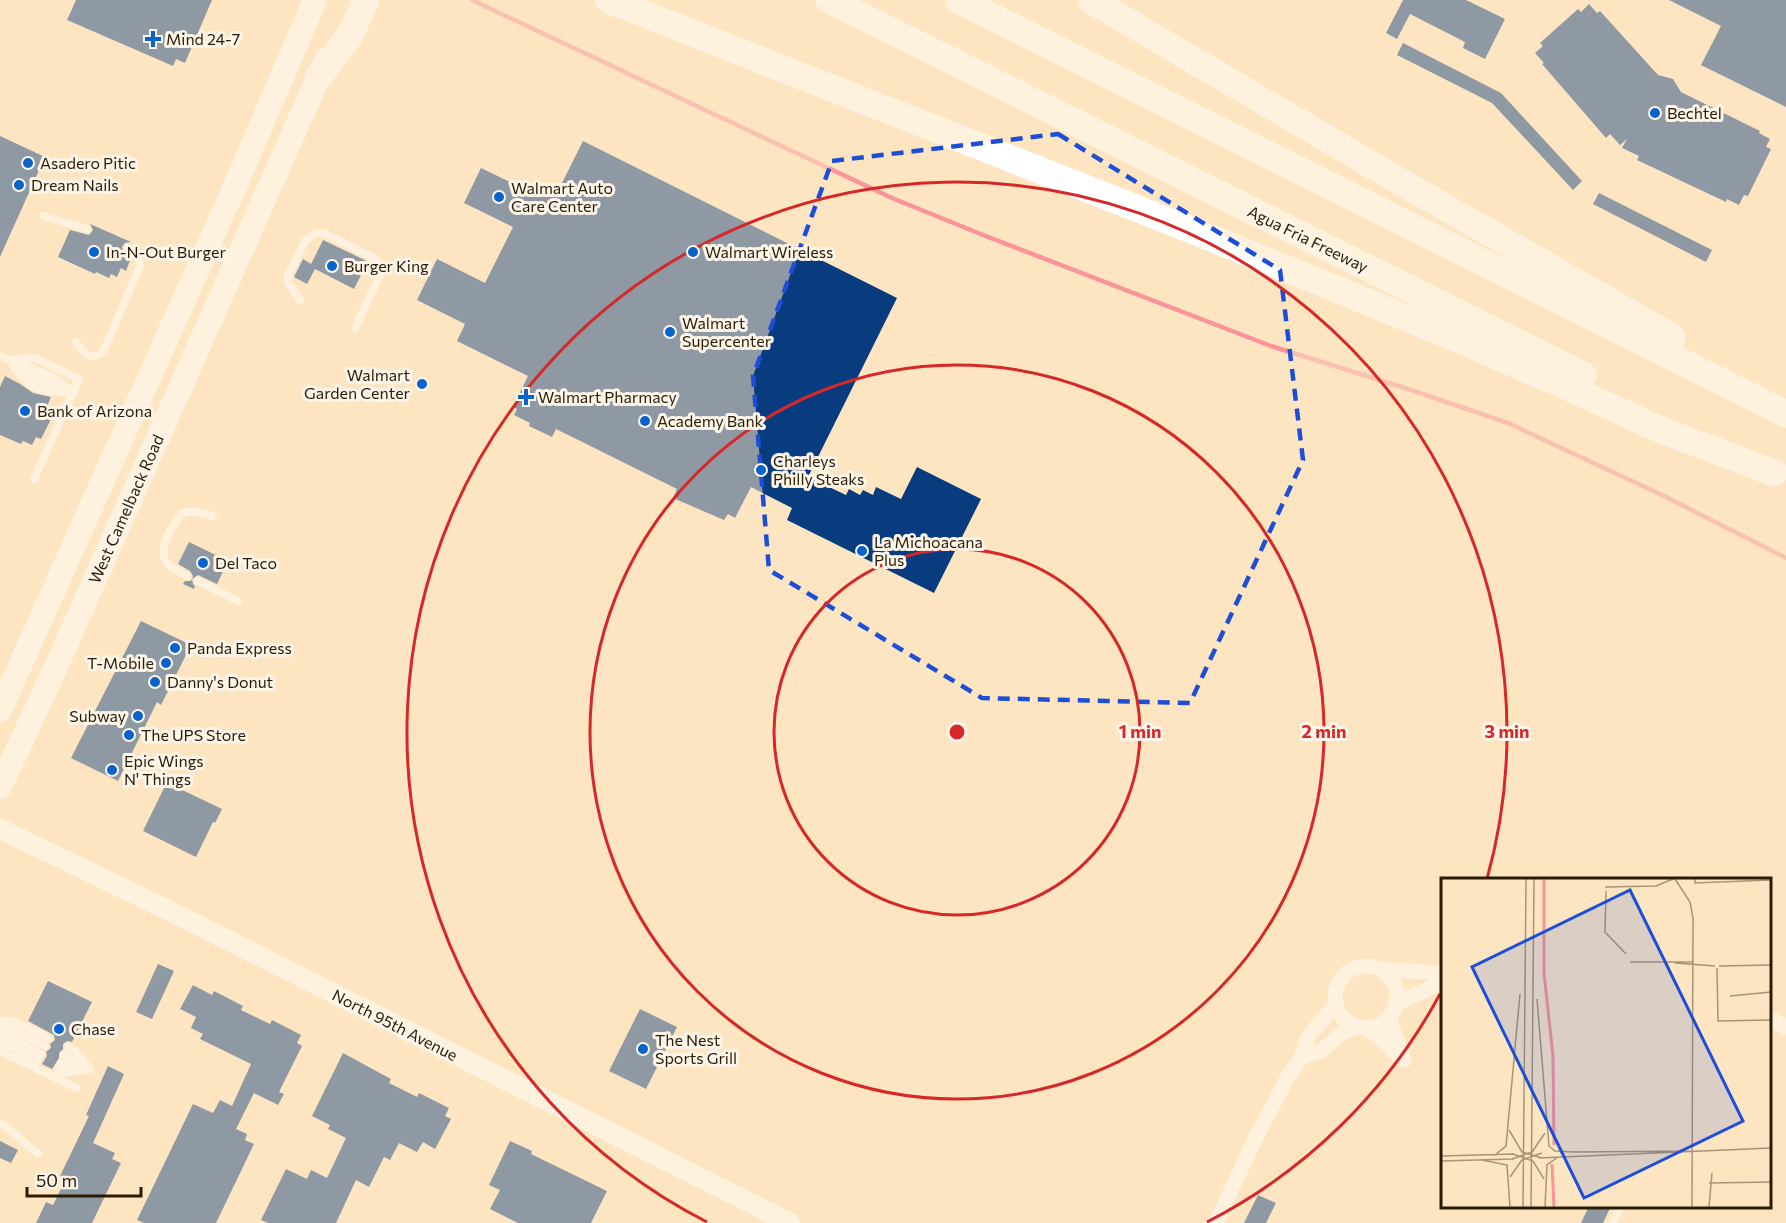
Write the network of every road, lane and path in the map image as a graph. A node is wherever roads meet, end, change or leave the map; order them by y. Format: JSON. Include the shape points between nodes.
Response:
{"nodes":[{"id":1,"x":315,"y":0,"type":"edge"},
{"id":2,"x":352,"y":0,"type":"edge"},
{"id":3,"x":366,"y":0,"type":"edge"},
{"id":4,"x":609,"y":0,"type":"edge"},
{"id":5,"x":829,"y":0,"type":"edge"},
{"id":6,"x":959,"y":0,"type":"edge"},
{"id":7,"x":1090,"y":0,"type":"edge"},
{"id":8,"x":318,"y":78,"type":"junction"},
{"id":9,"x":243,"y":167,"type":"junction"},
{"id":10,"x":43,"y":216,"type":"dead end"},
{"id":11,"x":87,"y":229,"type":"dead end"},
{"id":12,"x":128,"y":248,"type":"dead end"},
{"id":13,"x":300,"y":300,"type":"dead end"},
{"id":14,"x":355,"y":328,"type":"dead end"},
{"id":15,"x":76,"y":342,"type":"dead end"},
{"id":16,"x":0,"y":356,"type":"edge"},
{"id":17,"x":9,"y":360,"type":"junction"},
{"id":18,"x":74,"y":392,"type":"junction"},
{"id":19,"x":177,"y":393,"type":"junction"},
{"id":20,"x":1786,"y":413,"type":"edge"},
{"id":21,"x":1780,"y":476,"type":"edge"},
{"id":22,"x":34,"y":479,"type":"dead end"},
{"id":23,"x":87,"y":513,"type":"junction"},
{"id":24,"x":213,"y":516,"type":"dead end"},
{"id":25,"x":187,"y":576,"type":"dead end"},
{"id":26,"x":198,"y":581,"type":"dead end"},
{"id":27,"x":238,"y":601,"type":"dead end"},
{"id":28,"x":0,"y":710,"type":"edge"},
{"id":29,"x":0,"y":787,"type":"edge"},
{"id":30,"x":0,"y":829,"type":"edge"},
{"id":31,"x":1379,"y":969,"type":"junction"},
{"id":32,"x":1441,"y":975,"type":"edge"},
{"id":33,"x":1441,"y":982,"type":"edge"},
{"id":34,"x":1336,"y":1004,"type":"junction"},
{"id":35,"x":1393,"y":1011,"type":"junction"},
{"id":36,"x":1771,"y":1020,"type":"edge"},
{"id":37,"x":0,"y":1021,"type":"edge"},
{"id":38,"x":0,"y":1026,"type":"edge"},
{"id":39,"x":1786,"y":1027,"type":"edge"},
{"id":40,"x":1362,"y":1028,"type":"junction"},
{"id":41,"x":0,"y":1033,"type":"edge"},
{"id":42,"x":49,"y":1038,"type":"dead end"},
{"id":43,"x":0,"y":1041,"type":"edge"},
{"id":44,"x":0,"y":1051,"type":"edge"},
{"id":45,"x":41,"y":1054,"type":"junction"},
{"id":46,"x":1302,"y":1057,"type":"junction"},
{"id":47,"x":90,"y":1069,"type":"joint"},
{"id":48,"x":77,"y":1088,"type":"dead end"},
{"id":49,"x":0,"y":1123,"type":"edge"},
{"id":50,"x":38,"y":1153,"type":"dead end"},
{"id":51,"x":1619,"y":1208,"type":"edge"},
{"id":52,"x":790,"y":1223,"type":"edge"},
{"id":53,"x":1216,"y":1223,"type":"edge"},
{"id":54,"x":1613,"y":1223,"type":"edge"}],
"edges":[{"from":1,"to":9,"type":"main road","name":"West Camelback Road"},
{"from":2,"to":8,"type":"main road","name":"West Camelback Road"},
{"from":3,"to":8,"type":"highway","via":[[351,35]]},
{"from":4,"to":21,"type":"highway","via":[[1204,235],[1458,339],[1654,428]]},
{"from":5,"to":21,"type":"highway","name":"Agua Fria Freeway"},
{"from":6,"to":20,"type":"highway"},
{"from":7,"to":20,"type":"highway","via":[[1688,346]]},
{"from":8,"to":19,"type":"main road","name":"West Camelback Road"},
{"from":9,"to":19,"type":"main road","via":[[230,230],[175,352]]},
{"from":9,"to":23,"type":"main road","name":"West Camelback Road"},
{"from":10,"to":11,"type":"lane"},
{"from":12,"to":15,"type":"lane","via":[[138,256],[140,266],[104,350],[94,358]]},
{"from":13,"to":14,"type":"lane","via":[[288,282],[288,275],[310,236],[324,233],[374,258],[381,269]]},
{"from":16,"to":17,"type":"lane"},
{"from":17,"to":18,"type":"lane","via":[[53,377]]},
{"from":17,"to":18,"type":"lane","via":[[26,383],[46,392]]},
{"from":17,"to":18,"type":"lane","via":[[35,358],[79,379]]},
{"from":18,"to":22,"type":"lane"},
{"from":19,"to":23,"type":"main road","via":[[152,405],[116,479]]},
{"from":19,"to":29,"type":"main road","name":"West Camelback Road"},
{"from":23,"to":28,"type":"main road","name":"West Camelback Road"},
{"from":24,"to":25,"type":"lane","via":[[195,511],[181,514],[164,545],[166,563]]},
{"from":26,"to":27,"type":"lane"},
{"from":30,"to":52,"type":"street","name":"North 95th Avenue"},
{"from":31,"to":32,"type":"street"},
{"from":31,"to":34,"type":"street","via":[[1360,967],[1343,977],[1335,994]]},
{"from":31,"to":35,"type":"street","via":[[1396,992]]},
{"from":33,"to":35,"type":"street","via":[[1409,997]]},
{"from":34,"to":40,"type":"street","via":[[1347,1022]]},
{"from":34,"to":46,"type":"street","via":[[1308,1037]]},
{"from":35,"to":40,"type":"street","via":[[1377,1026]]},
{"from":35,"to":40,"type":"street","via":[[1391,1029],[1400,1042],[1404,1060],[1378,1034]]},
{"from":36,"to":39,"type":"street"},
{"from":37,"to":42,"type":"lane","via":[[13,1021]]},
{"from":38,"to":45,"type":"lane","via":[[9,1028]]},
{"from":40,"to":46,"type":"street","via":[[1341,1033],[1321,1051]]},
{"from":41,"to":45,"type":"lane"},
{"from":43,"to":45,"type":"lane"},
{"from":44,"to":48,"type":"lane"},
{"from":46,"to":53,"type":"street","via":[[1254,1141]]},
{"from":47,"to":47,"type":"lane","via":[[75,1051],[63,1059]]},
{"from":49,"to":50,"type":"lane"},
{"from":51,"to":54,"type":"lane"}]}
